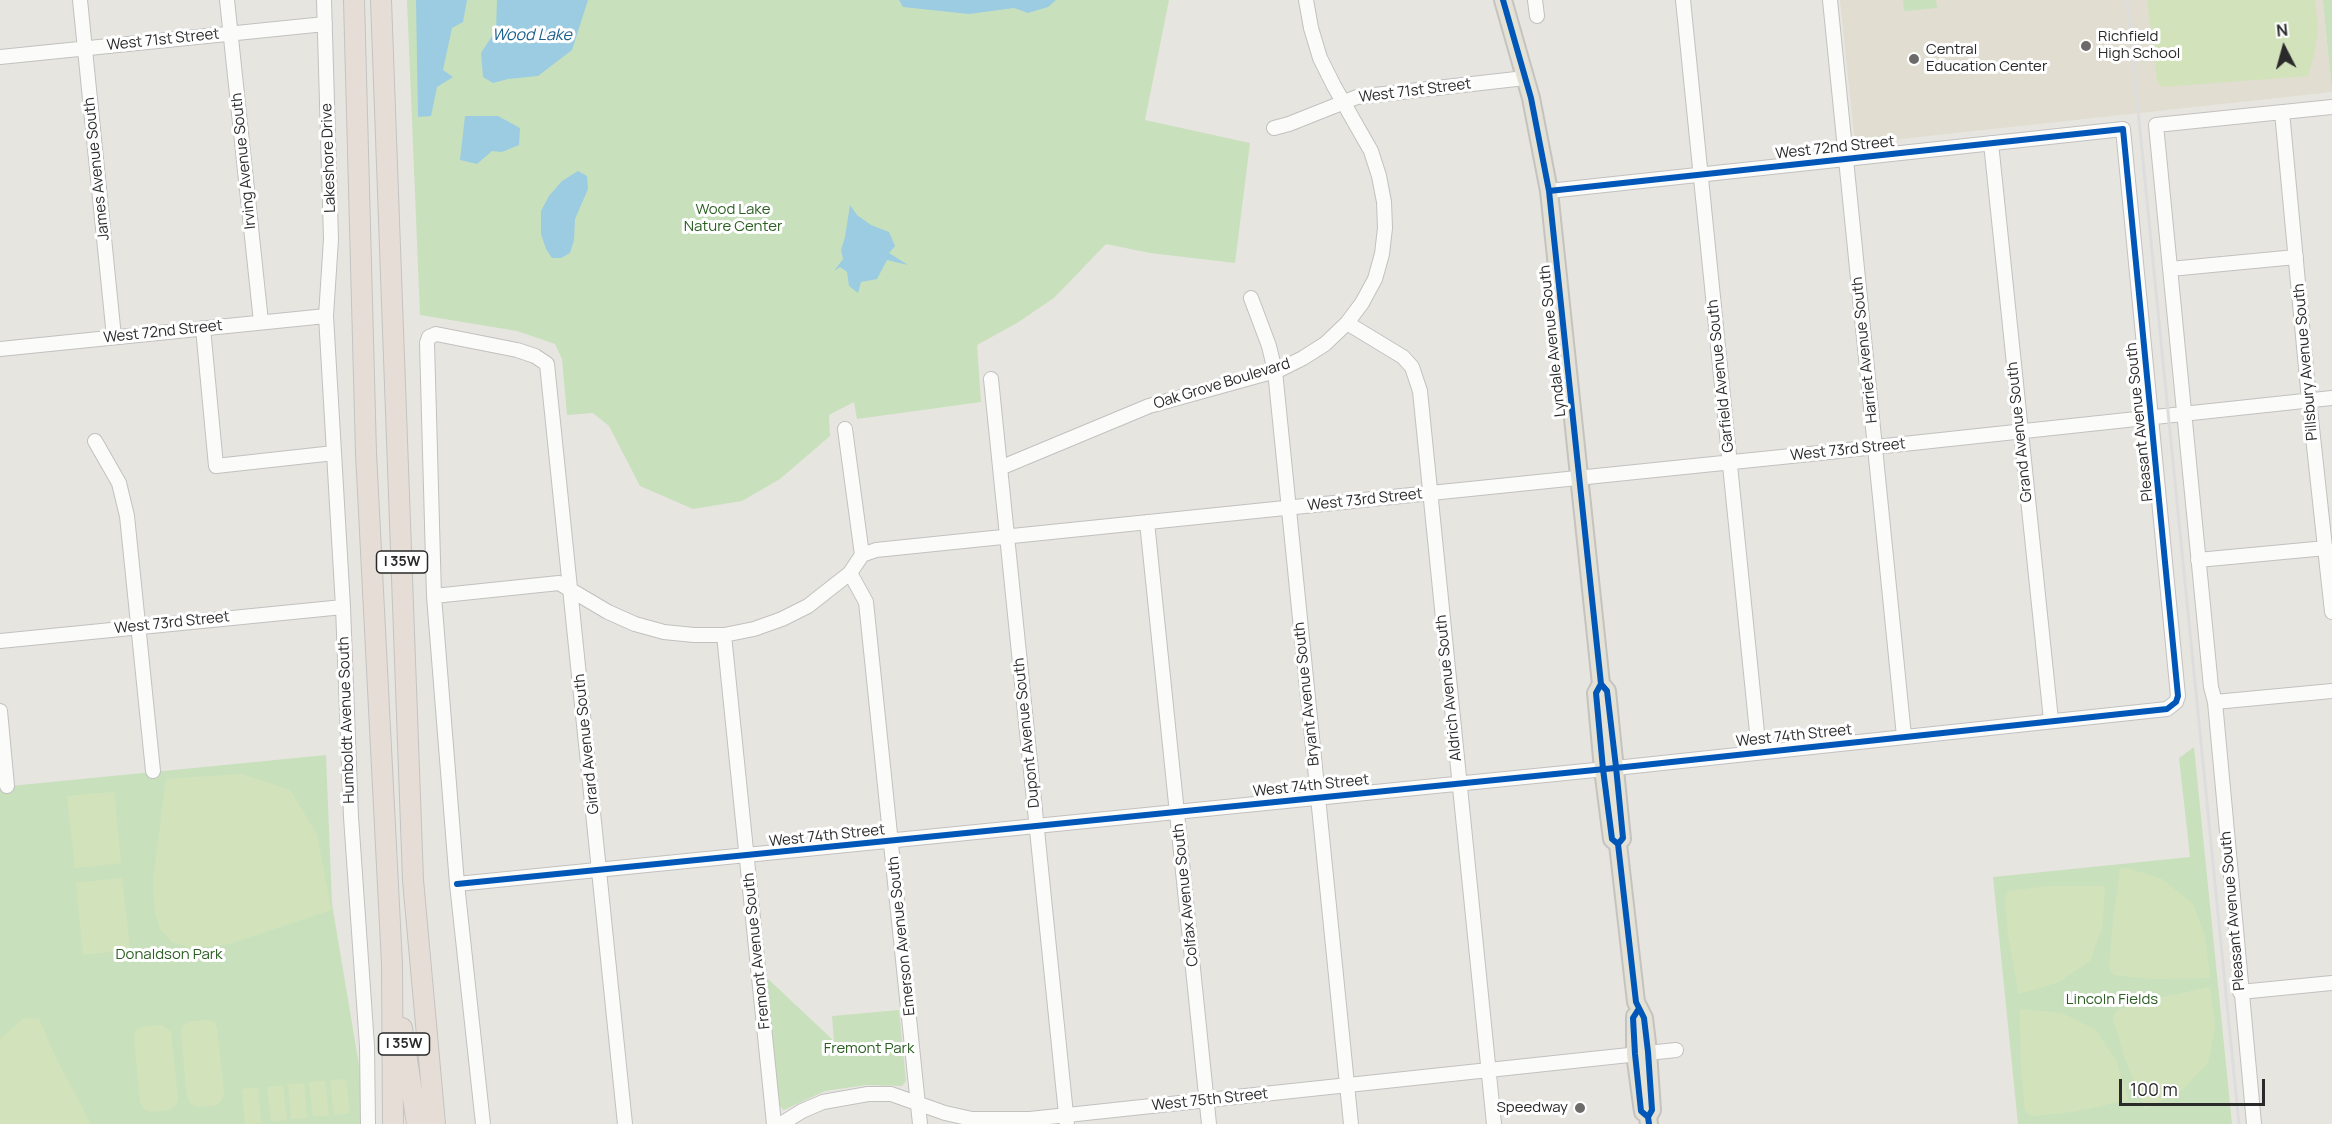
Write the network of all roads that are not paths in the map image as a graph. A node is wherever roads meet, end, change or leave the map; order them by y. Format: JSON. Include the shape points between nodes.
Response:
{"nodes":[{"id":1,"x":80,"y":0,"type":"edge"},
{"id":2,"x":227,"y":0,"type":"edge"},
{"id":3,"x":324,"y":0,"type":"edge"},
{"id":4,"x":354,"y":0,"type":"edge"},
{"id":5,"x":381,"y":0,"type":"edge"},
{"id":6,"x":1306,"y":0,"type":"edge"},
{"id":7,"x":1503,"y":0,"type":"edge"},
{"id":8,"x":1535,"y":0,"type":"edge"},
{"id":9,"x":1683,"y":0,"type":"edge"},
{"id":10,"x":1830,"y":0,"type":"edge"},
{"id":11,"x":1537,"y":16,"type":"dead end"},
{"id":12,"x":326,"y":24,"type":"junction"},
{"id":13,"x":231,"y":33,"type":"junction"},
{"id":14,"x":84,"y":48,"type":"junction"},
{"id":15,"x":0,"y":57,"type":"edge"},
{"id":16,"x":1525,"y":78,"type":"junction"},
{"id":17,"x":1344,"y":103,"type":"junction"},
{"id":18,"x":2332,"y":106,"type":"edge"},
{"id":19,"x":2282,"y":112,"type":"junction"},
{"id":20,"x":1274,"y":128,"type":"dead end"},
{"id":21,"x":2123,"y":129,"type":"joint"},
{"id":22,"x":1991,"y":143,"type":"junction"},
{"id":23,"x":1846,"y":159,"type":"junction"},
{"id":24,"x":1701,"y":174,"type":"junction"},
{"id":25,"x":1549,"y":191,"type":"junction"},
{"id":26,"x":2296,"y":256,"type":"junction"},
{"id":27,"x":2170,"y":269,"type":"junction"},
{"id":28,"x":1251,"y":298,"type":"dead end"},
{"id":29,"x":326,"y":316,"type":"junction"},
{"id":30,"x":261,"y":322,"type":"junction"},
{"id":31,"x":1347,"y":323,"type":"junction"},
{"id":32,"x":203,"y":328,"type":"junction"},
{"id":33,"x":114,"y":337,"type":"junction"},
{"id":34,"x":0,"y":349,"type":"edge"},
{"id":35,"x":1275,"y":371,"type":"junction"},
{"id":36,"x":991,"y":379,"type":"dead end"},
{"id":37,"x":2332,"y":398,"type":"edge"},
{"id":38,"x":2309,"y":400,"type":"junction"},
{"id":39,"x":2183,"y":413,"type":"junction"},
{"id":40,"x":2152,"y":416,"type":"junction"},
{"id":41,"x":845,"y":429,"type":"dead end"},
{"id":42,"x":2019,"y":430,"type":"junction"},
{"id":43,"x":95,"y":441,"type":"dead end"},
{"id":44,"x":1875,"y":447,"type":"junction"},
{"id":45,"x":334,"y":453,"type":"junction"},
{"id":46,"x":1730,"y":462,"type":"junction"},
{"id":47,"x":1000,"y":468,"type":"junction"},
{"id":48,"x":1579,"y":478,"type":"junction"},
{"id":49,"x":1430,"y":493,"type":"junction"},
{"id":50,"x":1289,"y":508,"type":"junction"},
{"id":51,"x":1147,"y":522,"type":"junction"},
{"id":52,"x":1007,"y":537,"type":"junction"},
{"id":53,"x":2326,"y":548,"type":"junction"},
{"id":54,"x":862,"y":555,"type":"junction"},
{"id":55,"x":2198,"y":560,"type":"junction"},
{"id":56,"x":850,"y":573,"type":"junction"},
{"id":57,"x":572,"y":589,"type":"junction"},
{"id":58,"x":434,"y":596,"type":"junction"},
{"id":59,"x":343,"y":607,"type":"junction"},
{"id":60,"x":2332,"y":612,"type":"edge"},
{"id":61,"x":138,"y":627,"type":"junction"},
{"id":62,"x":724,"y":635,"type":"junction"},
{"id":63,"x":0,"y":641,"type":"edge"},
{"id":64,"x":2332,"y":691,"type":"edge"},
{"id":65,"x":2215,"y":702,"type":"junction"},
{"id":66,"x":2167,"y":709,"type":"joint"},
{"id":67,"x":0,"y":711,"type":"edge"},
{"id":68,"x":2051,"y":720,"type":"junction"},
{"id":69,"x":1904,"y":736,"type":"junction"},
{"id":70,"x":1759,"y":752,"type":"junction"},
{"id":71,"x":1610,"y":768,"type":"junction"},
{"id":72,"x":153,"y":771,"type":"dead end"},
{"id":73,"x":1458,"y":783,"type":"junction"},
{"id":74,"x":7,"y":786,"type":"dead end"},
{"id":75,"x":1317,"y":797,"type":"junction"},
{"id":76,"x":1177,"y":812,"type":"junction"},
{"id":77,"x":1037,"y":826,"type":"junction"},
{"id":78,"x":892,"y":841,"type":"junction"},
{"id":79,"x":748,"y":856,"type":"junction"},
{"id":80,"x":599,"y":870,"type":"junction"},
{"id":81,"x":457,"y":884,"type":"junction"},
{"id":82,"x":392,"y":963,"type":"junction"},
{"id":83,"x":2332,"y":982,"type":"edge"},
{"id":84,"x":2240,"y":992,"type":"junction"},
{"id":85,"x":1676,"y":1050,"type":"dead end"},
{"id":86,"x":1642,"y":1053,"type":"junction"},
{"id":87,"x":1488,"y":1070,"type":"junction"},
{"id":88,"x":1347,"y":1085,"type":"junction"},
{"id":89,"x":1207,"y":1101,"type":"junction"},
{"id":90,"x":918,"y":1104,"type":"junction"},
{"id":91,"x":1067,"y":1120,"type":"edge"},
{"id":92,"x":1648,"y":1120,"type":"edge"},
{"id":93,"x":368,"y":1124,"type":"edge"},
{"id":94,"x":393,"y":1124,"type":"edge"},
{"id":95,"x":417,"y":1124,"type":"edge"},
{"id":96,"x":435,"y":1124,"type":"edge"},
{"id":97,"x":483,"y":1124,"type":"edge"},
{"id":98,"x":625,"y":1124,"type":"edge"},
{"id":99,"x":774,"y":1124,"type":"edge"},
{"id":100,"x":781,"y":1124,"type":"edge"},
{"id":101,"x":920,"y":1124,"type":"edge"},
{"id":102,"x":1209,"y":1124,"type":"edge"},
{"id":103,"x":1351,"y":1124,"type":"edge"},
{"id":104,"x":1494,"y":1124,"type":"edge"},
{"id":105,"x":2254,"y":1124,"type":"edge"}],
"edges":[{"from":1,"to":14,"type":"street","name":"James Avenue South"},
{"from":2,"to":13,"type":"street","name":"Irving Avenue South"},
{"from":3,"to":12,"type":"street","name":"Lakeshore Drive"},
{"from":4,"to":82,"type":"highway","number":"I 35W","via":[[366,453]]},
{"from":5,"to":96,"type":"highway","number":"I 35W","via":[[413,880]]},
{"from":6,"to":17,"type":"street","name":"Oak Grove Boulevard","via":[[1320,58]]},
{"from":7,"to":16,"type":"main road","name":"Lyndale Avenue South"},
{"from":8,"to":11,"type":"street"},
{"from":9,"to":24,"type":"street","name":"Garfield Avenue South"},
{"from":10,"to":23,"type":"street","name":"Harriet Avenue South"},
{"from":12,"to":13,"type":"street","name":"West 71st Street"},
{"from":12,"to":29,"type":"street","name":"Lakeshore Drive","via":[[331,239]]},
{"from":13,"to":14,"type":"street","name":"West 71st Street"},
{"from":13,"to":30,"type":"street","name":"Irving Avenue South"},
{"from":14,"to":15,"type":"street","name":"West 71st Street"},
{"from":14,"to":33,"type":"street","name":"James Avenue South"},
{"from":16,"to":17,"type":"street","name":"West 71st Street","via":[[1357,97]]},
{"from":16,"to":25,"type":"main road","name":"Lyndale Avenue South"},
{"from":17,"to":20,"type":"street","name":"West 71st Street"},
{"from":17,"to":31,"type":"street","name":"Oak Grove Boulevard","via":[[1371,151],[1384,202],[1382,254],[1375,279]]},
{"from":18,"to":19,"type":"street"},
{"from":19,"to":26,"type":"street","name":"Pillsbury Avenue South"},
{"from":19,"to":27,"type":"street","name":"Pleasant Avenue South","via":[[2156,125]]},
{"from":21,"to":22,"type":"street","name":"West 72nd Street"},
{"from":21,"to":40,"type":"street","name":"Pleasant Avenue South"},
{"from":22,"to":23,"type":"street","name":"West 72nd Street"},
{"from":22,"to":42,"type":"street","name":"Grand Avenue South"},
{"from":23,"to":24,"type":"street","name":"West 72nd Street"},
{"from":23,"to":44,"type":"street","name":"Harriet Avenue South"},
{"from":24,"to":25,"type":"street","name":"West 72nd Street"},
{"from":24,"to":46,"type":"street","name":"Garfield Avenue South"},
{"from":25,"to":48,"type":"main road","name":"Lyndale Avenue South"},
{"from":26,"to":27,"type":"street"},
{"from":26,"to":38,"type":"street","name":"Pillsbury Avenue South"},
{"from":27,"to":39,"type":"street","name":"Pleasant Avenue South"},
{"from":28,"to":35,"type":"street","name":"Bryant Avenue South"},
{"from":29,"to":30,"type":"street","name":"West 72nd Street"},
{"from":29,"to":45,"type":"street","name":"Humboldt Avenue South"},
{"from":30,"to":32,"type":"street","name":"West 72nd Street"},
{"from":31,"to":35,"type":"street","name":"Oak Grove Boulevard","via":[[1325,344]]},
{"from":31,"to":49,"type":"street","name":"Aldrich Avenue South","via":[[1403,357],[1412,367],[1420,391]]},
{"from":32,"to":33,"type":"street","name":"West 72nd Street"},
{"from":32,"to":45,"type":"street","via":[[216,465]]},
{"from":33,"to":34,"type":"street","name":"West 72nd Street"},
{"from":35,"to":47,"type":"street","name":"Oak Grove Boulevard","via":[[1139,409]]},
{"from":35,"to":50,"type":"street","name":"Bryant Avenue South"},
{"from":36,"to":47,"type":"street","name":"Dupont Avenue South"},
{"from":37,"to":38,"type":"street","name":"West 73rd Street"},
{"from":38,"to":39,"type":"street","name":"West 73rd Street"},
{"from":38,"to":53,"type":"street","name":"Pillsbury Avenue South"},
{"from":39,"to":40,"type":"street","name":"West 73rd Street"},
{"from":39,"to":55,"type":"street","name":"Pleasant Avenue South"},
{"from":40,"to":42,"type":"street","name":"West 73rd Street"},
{"from":40,"to":66,"type":"street","name":"Pleasant Avenue South","via":[[2178,696]]},
{"from":41,"to":54,"type":"street"},
{"from":42,"to":44,"type":"street","name":"West 73rd Street"},
{"from":42,"to":68,"type":"street","name":"Grand Avenue South"},
{"from":43,"to":61,"type":"street","via":[[119,483],[123,499]]},
{"from":44,"to":46,"type":"street","name":"West 73rd Street"},
{"from":44,"to":69,"type":"street","name":"Harriet Avenue South"},
{"from":45,"to":59,"type":"street","name":"Humboldt Avenue South"},
{"from":46,"to":48,"type":"street","name":"West 73rd Street"},
{"from":46,"to":70,"type":"street","name":"Garfield Avenue South"},
{"from":47,"to":52,"type":"street","name":"Dupont Avenue South"},
{"from":48,"to":49,"type":"street","name":"West 73rd Street"},
{"from":48,"to":71,"type":"main road","name":"Lyndale Avenue South","via":[[1600,684],[1607,691]]},
{"from":49,"to":50,"type":"street","name":"West 73rd Street"},
{"from":49,"to":73,"type":"street","name":"Aldrich Avenue South"},
{"from":50,"to":51,"type":"street","name":"West 73rd Street"},
{"from":50,"to":75,"type":"street","name":"Bryant Avenue South"},
{"from":51,"to":52,"type":"street","name":"West 73rd Street"},
{"from":51,"to":76,"type":"street","name":"Colfax Avenue South"},
{"from":52,"to":54,"type":"street","name":"West 73rd Street","via":[[876,550]]},
{"from":52,"to":77,"type":"street","name":"Dupont Avenue South"},
{"from":53,"to":55,"type":"street"},
{"from":53,"to":60,"type":"street","name":"Pillsbury Avenue South"},
{"from":54,"to":56,"type":"street"},
{"from":55,"to":65,"type":"street","name":"Pleasant Avenue South"},
{"from":56,"to":62,"type":"street","via":[[808,606],[782,620]]},
{"from":56,"to":78,"type":"street","name":"Emerson Avenue South","via":[[866,602]]},
{"from":57,"to":58,"type":"street","via":[[559,583]]},
{"from":57,"to":58,"type":"street","name":"Girard Avenue South","via":[[547,364],[517,350],[436,334],[427,343]]},
{"from":57,"to":62,"type":"street","via":[[635,624],[694,636]]},
{"from":57,"to":80,"type":"street","name":"Girard Avenue South"},
{"from":58,"to":81,"type":"street"},
{"from":59,"to":61,"type":"street","name":"West 73rd Street"},
{"from":59,"to":93,"type":"street","name":"Humboldt Avenue South"},
{"from":61,"to":63,"type":"street","name":"West 73rd Street"},
{"from":61,"to":72,"type":"street"},
{"from":62,"to":79,"type":"street","name":"Fremont Avenue South"},
{"from":64,"to":65,"type":"street"},
{"from":65,"to":84,"type":"street","name":"Pleasant Avenue South"},
{"from":66,"to":68,"type":"street","name":"West 74th Street"},
{"from":67,"to":74,"type":"street"},
{"from":68,"to":69,"type":"street","name":"West 74th Street"},
{"from":69,"to":70,"type":"street","name":"West 74th Street"},
{"from":70,"to":71,"type":"street","name":"West 74th Street"},
{"from":71,"to":73,"type":"street","name":"West 74th Street"},
{"from":71,"to":86,"type":"main road","name":"Lyndale Avenue South","via":[[1612,839],[1618,844],[1638,1010],[1634,1018]]},
{"from":73,"to":75,"type":"street","name":"West 74th Street"},
{"from":73,"to":87,"type":"street","name":"Aldrich Avenue South"},
{"from":75,"to":76,"type":"street","name":"West 74th Street"},
{"from":75,"to":88,"type":"street","name":"Bryant Avenue South"},
{"from":76,"to":77,"type":"street","name":"West 74th Street"},
{"from":76,"to":89,"type":"street","name":"Colfax Avenue South"},
{"from":77,"to":78,"type":"street","name":"West 74th Street"},
{"from":77,"to":91,"type":"street","name":"Dupont Avenue South"},
{"from":78,"to":79,"type":"street","name":"West 74th Street"},
{"from":78,"to":90,"type":"street","name":"Emerson Avenue South"},
{"from":79,"to":80,"type":"street","name":"West 74th Street"},
{"from":79,"to":99,"type":"street","name":"Fremont Avenue South"},
{"from":80,"to":81,"type":"street","name":"West 74th Street"},
{"from":80,"to":98,"type":"street","name":"Girard Avenue South"},
{"from":81,"to":97,"type":"street"},
{"from":82,"to":94,"type":"highway"},
{"from":82,"to":95,"type":"highway","number":"I 35W"},
{"from":83,"to":84,"type":"street"},
{"from":84,"to":105,"type":"street","name":"Pleasant Avenue South"},
{"from":85,"to":86,"type":"street","name":"West 75th Street"},
{"from":86,"to":87,"type":"street","name":"West 75th Street"},
{"from":86,"to":92,"type":"main road","name":"Lyndale Avenue South","via":[[1652,1110]]},
{"from":87,"to":88,"type":"street","name":"West 75th Street"},
{"from":87,"to":104,"type":"street","name":"Aldrich Avenue South"},
{"from":88,"to":89,"type":"street","name":"West 75th Street"},
{"from":88,"to":103,"type":"street","name":"Bryant Avenue South"},
{"from":89,"to":91,"type":"street","name":"West 75th Street"},
{"from":89,"to":102,"type":"street","name":"Colfax Avenue South"},
{"from":90,"to":91,"type":"street","name":"West 75th Street","via":[[972,1119]]},
{"from":90,"to":100,"type":"street","name":"West 75th Street","via":[[891,1094],[845,1097],[812,1107]]},
{"from":90,"to":101,"type":"street","name":"Emerson Avenue South"}]}
